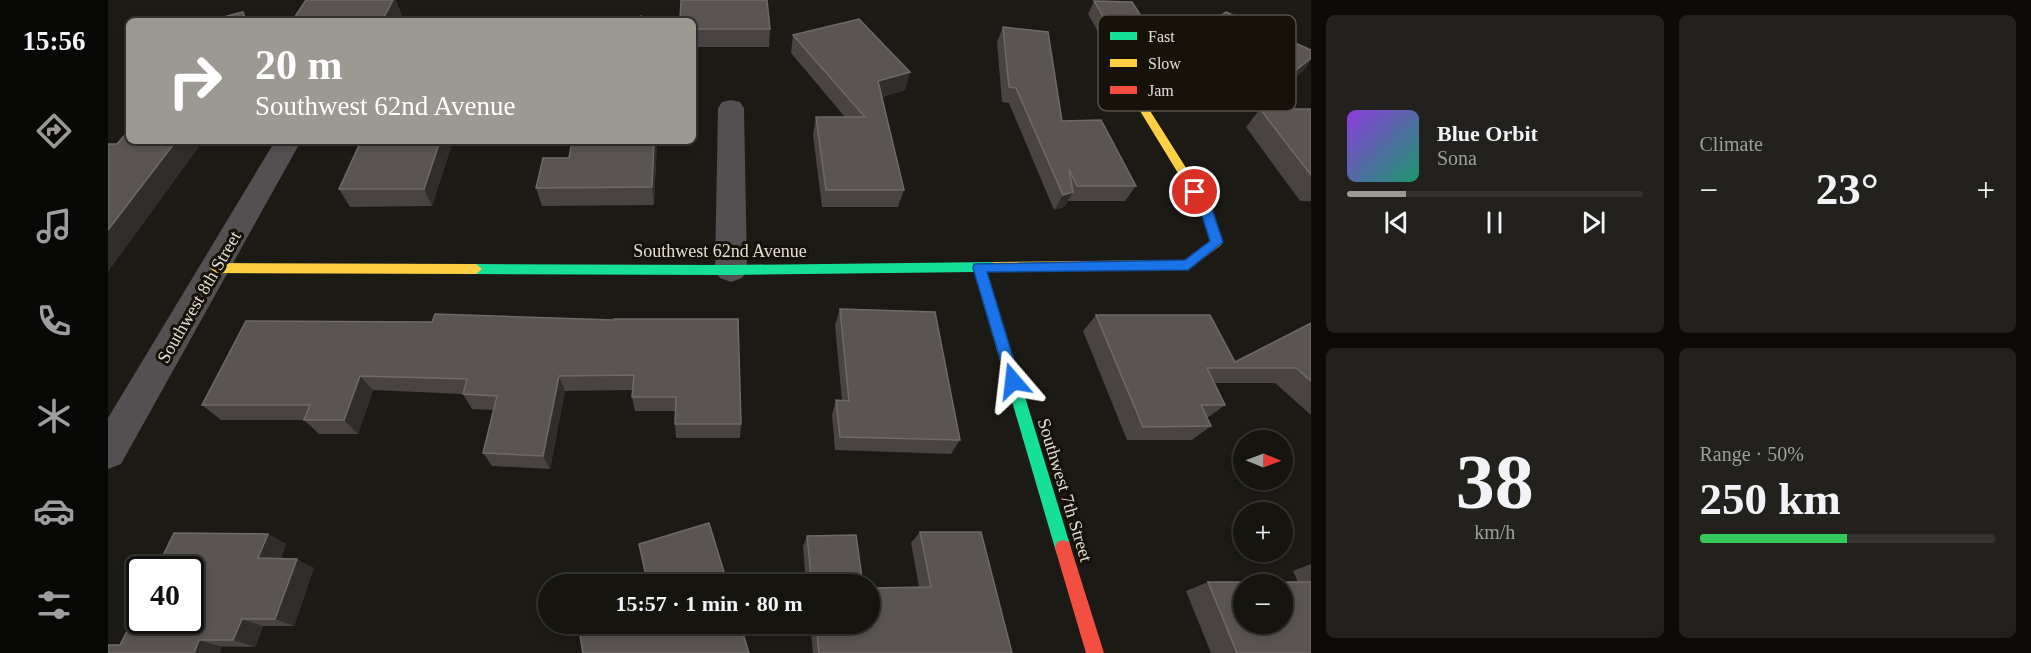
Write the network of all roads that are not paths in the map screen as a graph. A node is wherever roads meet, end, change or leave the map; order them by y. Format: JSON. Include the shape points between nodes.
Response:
{"nodes":[{"id":1,"x":731,"y":108,"type":"dead end"},
{"id":2,"x":1145,"y":111,"type":"edge"},
{"id":3,"x":286,"y":144,"type":"edge"},
{"id":4,"x":216,"y":268,"type":"junction"},
{"id":5,"x":979,"y":268,"type":"junction"},
{"id":6,"x":731,"y":270,"type":"junction"},
{"id":7,"x":108,"y":452,"type":"edge"},
{"id":8,"x":1095,"y":653,"type":"edge"}],
"edges":[{"from":1,"to":6,"type":"street"},
{"from":2,"to":5,"type":"street","name":"Southwest 62nd Avenue","via":[[1206,209],[1217,242],[1188,265]]},
{"from":3,"to":4,"type":"street","name":"Southwest 8th Street"},
{"from":4,"to":6,"type":"street","name":"Southwest 62nd Avenue"},
{"from":4,"to":7,"type":"street","name":"Southwest 8th Street"},
{"from":5,"to":6,"type":"street","name":"Southwest 62nd Avenue"},
{"from":5,"to":8,"type":"street","name":"Southwest 7th Street"}]}
